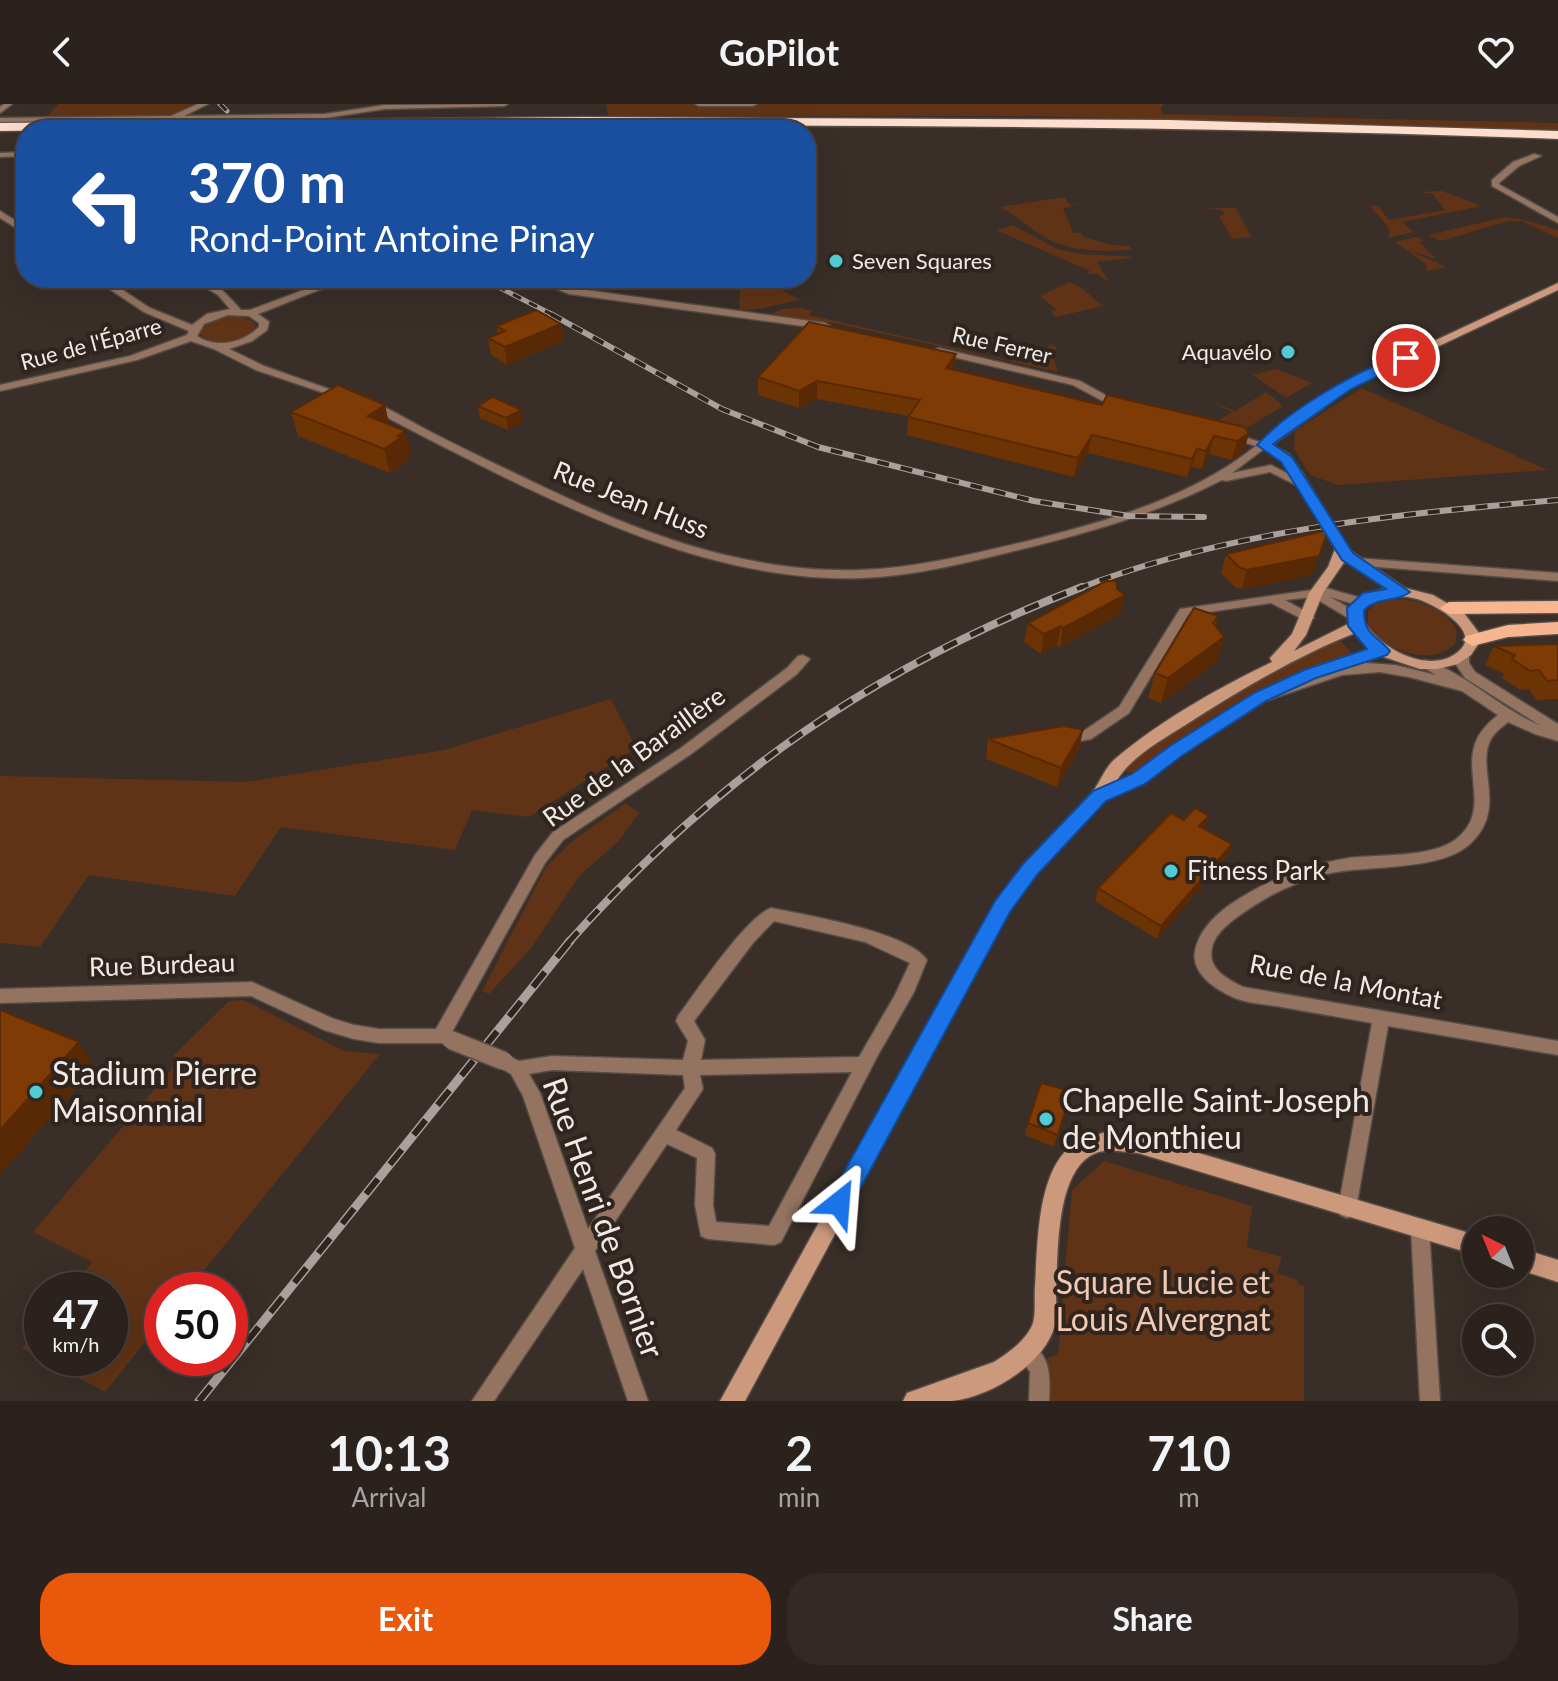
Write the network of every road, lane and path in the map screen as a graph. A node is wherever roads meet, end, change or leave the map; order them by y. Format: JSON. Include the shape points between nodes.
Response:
{"nodes":[{"id":1,"x":8,"y":104,"type":"edge"},
{"id":2,"x":204,"y":104,"type":"edge"},
{"id":3,"x":324,"y":104,"type":"edge"},
{"id":4,"x":504,"y":104,"type":"edge"},
{"id":5,"x":699,"y":104,"type":"edge"},
{"id":6,"x":753,"y":104,"type":"edge"},
{"id":7,"x":728,"y":105,"type":"edge"},
{"id":8,"x":0,"y":111,"type":"edge"},
{"id":9,"x":325,"y":116,"type":"junction"},
{"id":10,"x":172,"y":118,"type":"junction"},
{"id":11,"x":0,"y":120,"type":"edge"},
{"id":12,"x":706,"y":120,"type":"edge"},
{"id":13,"x":816,"y":124,"type":"edge"},
{"id":14,"x":1425,"y":135,"type":"junction"},
{"id":15,"x":1558,"y":137,"type":"edge"},
{"id":16,"x":1558,"y":148,"type":"edge"},
{"id":17,"x":1537,"y":156,"type":"dead end"},
{"id":18,"x":1558,"y":220,"type":"edge"},
{"id":19,"x":1558,"y":286,"type":"edge"},
{"id":20,"x":113,"y":288,"type":"edge"},
{"id":21,"x":210,"y":288,"type":"edge"},
{"id":22,"x":319,"y":288,"type":"edge"},
{"id":23,"x":561,"y":288,"type":"edge"},
{"id":24,"x":227,"y":300,"type":"junction"},
{"id":25,"x":238,"y":312,"type":"junction"},
{"id":26,"x":219,"y":314,"type":"junction"},
{"id":27,"x":256,"y":315,"type":"junction"},
{"id":28,"x":173,"y":318,"type":"junction"},
{"id":29,"x":206,"y":319,"type":"junction"},
{"id":30,"x":839,"y":329,"type":"edge"},
{"id":31,"x":193,"y":333,"type":"junction"},
{"id":32,"x":242,"y":342,"type":"junction"},
{"id":33,"x":216,"y":346,"type":"junction"},
{"id":34,"x":930,"y":349,"type":"edge"},
{"id":35,"x":246,"y":362,"type":"junction"},
{"id":36,"x":0,"y":388,"type":"edge"},
{"id":37,"x":1132,"y":412,"type":"edge"},
{"id":38,"x":1217,"y":432,"type":"edge"},
{"id":39,"x":1264,"y":445,"type":"junction"},
{"id":40,"x":1295,"y":477,"type":"junction"},
{"id":41,"x":1202,"y":484,"type":"junction"},
{"id":42,"x":1342,"y":549,"type":"junction"},
{"id":43,"x":1356,"y":562,"type":"junction"},
{"id":44,"x":1558,"y":577,"type":"edge"},
{"id":45,"x":1402,"y":592,"type":"junction"},
{"id":46,"x":1316,"y":593,"type":"junction"},
{"id":47,"x":1365,"y":599,"type":"junction"},
{"id":48,"x":1274,"y":600,"type":"junction"},
{"id":49,"x":1558,"y":607,"type":"edge"},
{"id":50,"x":1449,"y":608,"type":"junction"},
{"id":51,"x":1308,"y":618,"type":"junction"},
{"id":52,"x":1355,"y":621,"type":"junction"},
{"id":53,"x":1558,"y":628,"type":"edge"},
{"id":54,"x":1467,"y":648,"type":"junction"},
{"id":55,"x":1381,"y":651,"type":"junction"},
{"id":56,"x":803,"y":659,"type":"dead end"},
{"id":57,"x":1425,"y":664,"type":"junction"},
{"id":58,"x":1239,"y":684,"type":"junction"},
{"id":59,"x":1467,"y":688,"type":"junction"},
{"id":60,"x":1260,"y":697,"type":"junction"},
{"id":61,"x":1508,"y":714,"type":"junction"},
{"id":62,"x":1558,"y":730,"type":"edge"},
{"id":63,"x":1558,"y":736,"type":"edge"},
{"id":64,"x":1064,"y":739,"type":"edge"},
{"id":65,"x":1099,"y":796,"type":"junction"},
{"id":66,"x":0,"y":996,"type":"edge"},
{"id":67,"x":1381,"y":1019,"type":"junction"},
{"id":68,"x":446,"y":1038,"type":"junction"},
{"id":69,"x":1558,"y":1048,"type":"edge"},
{"id":70,"x":864,"y":1064,"type":"junction"},
{"id":71,"x":510,"y":1065,"type":"junction"},
{"id":72,"x":690,"y":1068,"type":"junction"},
{"id":73,"x":664,"y":1133,"type":"junction"},
{"id":74,"x":1347,"y":1209,"type":"junction"},
{"id":75,"x":1420,"y":1228,"type":"junction"},
{"id":76,"x":1462,"y":1241,"type":"edge"},
{"id":77,"x":586,"y":1251,"type":"junction"},
{"id":78,"x":1534,"y":1263,"type":"edge"},
{"id":79,"x":1558,"y":1271,"type":"edge"},
{"id":80,"x":1026,"y":1352,"type":"junction"},
{"id":81,"x":482,"y":1401,"type":"edge"},
{"id":82,"x":638,"y":1401,"type":"edge"},
{"id":83,"x":732,"y":1401,"type":"edge"},
{"id":84,"x":915,"y":1401,"type":"edge"},
{"id":85,"x":1039,"y":1401,"type":"edge"},
{"id":86,"x":1430,"y":1401,"type":"edge"}],
"edges":[{"from":1,"to":8,"type":"street"},
{"from":2,"to":10,"type":"street"},
{"from":3,"to":9,"type":"street"},
{"from":4,"to":9,"type":"street","via":[[385,107]]},
{"from":5,"to":7,"type":"street"},
{"from":6,"to":7,"type":"street"},
{"from":9,"to":10,"type":"street"},
{"from":10,"to":11,"type":"street"},
{"from":12,"to":15,"type":"highway","via":[[1205,123]]},
{"from":13,"to":14,"type":"highway"},
{"from":14,"to":15,"type":"highway"},
{"from":14,"to":16,"type":"highway"},
{"from":17,"to":18,"type":"street","via":[[1516,164],[1496,186]]},
{"from":19,"to":39,"type":"main road","via":[[1348,385]]},
{"from":20,"to":28,"type":"street","via":[[147,310]]},
{"from":21,"to":24,"type":"street"},
{"from":22,"to":27,"type":"street"},
{"from":23,"to":30,"type":"street"},
{"from":24,"to":25,"type":"street"},
{"from":24,"to":26,"type":"street"},
{"from":25,"to":26,"type":"street"},
{"from":25,"to":27,"type":"street"},
{"from":26,"to":29,"type":"street"},
{"from":27,"to":32,"type":"street","via":[[264,328]]},
{"from":28,"to":29,"type":"street"},
{"from":28,"to":31,"type":"street"},
{"from":29,"to":31,"type":"street","name":"Rue de l'Éparre"},
{"from":31,"to":33,"type":"street","name":"Rue Jean Huss","via":[[197,341]]},
{"from":31,"to":36,"type":"street","name":"Rue de l'Éparre","via":[[133,358]]},
{"from":32,"to":33,"type":"street"},
{"from":32,"to":35,"type":"street"},
{"from":33,"to":35,"type":"street","name":"Rue Jean Huss"},
{"from":34,"to":37,"type":"street","name":"Rue Ferrer","via":[[1076,383]]},
{"from":35,"to":41,"type":"street","name":"Rue Jean Huss","via":[[371,405],[647,538],[748,565],[859,574],[942,564],[1100,526]]},
{"from":38,"to":39,"type":"street"},
{"from":39,"to":40,"type":"main road","via":[[1285,457]]},
{"from":39,"to":41,"type":"street","name":"Rue Jean Huss"},
{"from":40,"to":41,"type":"street","name":"Rue Jean Huss","via":[[1260,469]]},
{"from":40,"to":42,"type":"main road","bridge":true},
{"from":42,"to":43,"type":"main road"},
{"from":42,"to":46,"type":"main road","via":[[1339,565]]},
{"from":42,"to":47,"type":"main road","via":[[1364,579]]},
{"from":43,"to":44,"type":"street"},
{"from":43,"to":45,"type":"main road"},
{"from":45,"to":47,"type":"main road"},
{"from":45,"to":50,"type":"main road"},
{"from":46,"to":47,"type":"street"},
{"from":46,"to":48,"type":"street"},
{"from":46,"to":51,"type":"main road"},
{"from":46,"to":52,"type":"street"},
{"from":47,"to":52,"type":"main road"},
{"from":48,"to":51,"type":"street"},
{"from":48,"to":64,"type":"street","via":[[1184,612],[1124,710],[1086,736]]},
{"from":49,"to":50,"type":"main road"},
{"from":50,"to":54,"type":"main road","via":[[1461,618]]},
{"from":51,"to":58,"type":"main road","via":[[1281,655]]},
{"from":52,"to":55,"type":"main road"},
{"from":52,"to":58,"type":"main road"},
{"from":53,"to":54,"type":"main road","via":[[1508,631]]},
{"from":54,"to":57,"type":"main road","via":[[1440,663]]},
{"from":54,"to":62,"type":"street","via":[[1464,668],[1470,675]]},
{"from":55,"to":57,"type":"main road"},
{"from":55,"to":60,"type":"main road"},
{"from":56,"to":68,"type":"street","name":"Rue de la Baraillère","via":[[686,751],[558,836],[540,859]]},
{"from":57,"to":59,"type":"street"},
{"from":58,"to":65,"type":"main road","via":[[1117,766]]},
{"from":59,"to":60,"type":"street","via":[[1365,668]]},
{"from":59,"to":61,"type":"street"},
{"from":60,"to":65,"type":"main road","via":[[1138,779]]},
{"from":61,"to":63,"type":"street"},
{"from":61,"to":67,"type":"street","name":"Rue de la Montat","via":[[1481,745],[1484,804],[1465,841],[1434,856],[1299,875],[1231,913],[1203,942],[1208,973],[1240,993]]},
{"from":65,"to":83,"type":"main road","via":[[1003,906]]},
{"from":66,"to":68,"type":"street","name":"Rue Burdeau","via":[[252,989],[354,1032]]},
{"from":67,"to":69,"type":"street","name":"Rue de la Montat"},
{"from":67,"to":74,"type":"street"},
{"from":68,"to":71,"type":"street","name":"Rue Burdeau","bridge":true},
{"from":70,"to":72,"type":"street"},
{"from":70,"to":72,"type":"street","via":[[919,960],[855,934],[771,914],[684,1021],[697,1040]]},
{"from":70,"to":73,"type":"street","via":[[774,1236],[708,1230],[706,1154]]},
{"from":71,"to":72,"type":"street"},
{"from":71,"to":77,"type":"street","name":"Rue Henri de Bornier","via":[[531,1093]]},
{"from":72,"to":73,"type":"street","via":[[694,1089]]},
{"from":73,"to":77,"type":"street"},
{"from":74,"to":75,"type":"main road"},
{"from":74,"to":80,"type":"main road","via":[[1138,1144],[1093,1144],[1066,1162],[1054,1190],[1043,1326]]},
{"from":75,"to":76,"type":"main road"},
{"from":75,"to":86,"type":"street"},
{"from":77,"to":81,"type":"street"},
{"from":77,"to":82,"type":"street","name":"Rue Henri de Bornier"},
{"from":78,"to":79,"type":"main road"},
{"from":80,"to":84,"type":"main road","via":[[1002,1372]]},
{"from":80,"to":85,"type":"street","via":[[1040,1369]]}]}
